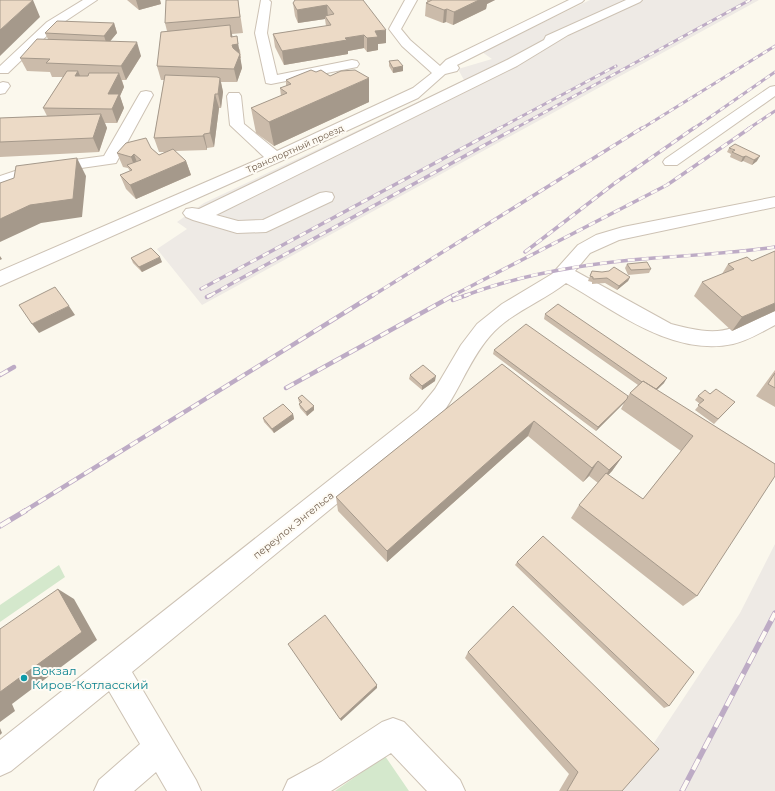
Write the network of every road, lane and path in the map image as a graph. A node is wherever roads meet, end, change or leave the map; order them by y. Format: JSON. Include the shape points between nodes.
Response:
{"nodes":[{"id":1,"x":91,"y":0,"type":"edge"},
{"id":2,"x":280,"y":0,"type":"edge"},
{"id":3,"x":411,"y":0,"type":"edge"},
{"id":4,"x":578,"y":0,"type":"edge"},
{"id":5,"x":636,"y":0,"type":"edge"},
{"id":6,"x":264,"y":1,"type":"edge"},
{"id":7,"x":563,"y":34,"type":"junction"},
{"id":8,"x":352,"y":64,"type":"dead end"},
{"id":9,"x":3,"y":70,"type":"dead end"},
{"id":10,"x":439,"y":72,"type":"junction"},
{"id":11,"x":775,"y":90,"type":"edge"},
{"id":12,"x":146,"y":95,"type":"dead end"},
{"id":13,"x":234,"y":96,"type":"dead end"},
{"id":14,"x":275,"y":158,"type":"junction"},
{"id":15,"x":671,"y":162,"type":"dead end"},
{"id":16,"x":0,"y":182,"type":"edge"},
{"id":17,"x":326,"y":197,"type":"dead end"},
{"id":18,"x":775,"y":202,"type":"edge"},
{"id":19,"x":170,"y":205,"type":"junction"},
{"id":20,"x":199,"y":216,"type":"junction"},
{"id":21,"x":565,"y":274,"type":"junction"},
{"id":22,"x":0,"y":279,"type":"edge"},
{"id":23,"x":775,"y":317,"type":"edge"},
{"id":24,"x":113,"y":670,"type":"junction"},
{"id":25,"x":159,"y":748,"type":"junction"},
{"id":26,"x":0,"y":760,"type":"edge"},
{"id":27,"x":110,"y":791,"type":"edge"},
{"id":28,"x":185,"y":791,"type":"edge"},
{"id":29,"x":299,"y":791,"type":"edge"},
{"id":30,"x":449,"y":791,"type":"edge"}],
"edges":[{"from":1,"to":9,"type":"street","via":[[51,25]]},
{"from":2,"to":6,"type":"street"},
{"from":3,"to":10,"type":"street","via":[[395,29],[406,43]]},
{"from":4,"to":10,"type":"street","name":"Транспортный проезд","via":[[464,56]]},
{"from":5,"to":7,"type":"street"},
{"from":6,"to":8,"type":"street","via":[[261,33],[271,80]]},
{"from":7,"to":10,"type":"street"},
{"from":7,"to":20,"type":"street","via":[[512,63]]},
{"from":10,"to":14,"type":"street","name":"Транспортный проезд","via":[[431,83],[413,95]]},
{"from":11,"to":15,"type":"street"},
{"from":12,"to":16,"type":"street","via":[[110,160],[30,171]]},
{"from":13,"to":14,"type":"street","via":[[236,125]]},
{"from":14,"to":19,"type":"street","name":"Транспортный проезд"},
{"from":17,"to":20,"type":"street","via":[[266,226],[237,227]]},
{"from":18,"to":21,"type":"street","via":[[615,236],[584,249]]},
{"from":19,"to":20,"type":"street"},
{"from":19,"to":22,"type":"street","name":"Транспортный проезд"},
{"from":21,"to":23,"type":"street","via":[[665,330],[703,340],[733,336]]},
{"from":21,"to":24,"type":"street","name":"переулок Энгельса","via":[[543,290],[513,305],[484,330],[472,343],[444,397],[426,417]]},
{"from":24,"to":25,"type":"street"},
{"from":24,"to":26,"type":"street","name":"переулок Энгельса"},
{"from":25,"to":27,"type":"street"},
{"from":25,"to":28,"type":"street"},
{"from":29,"to":30,"type":"street","via":[[332,774],[393,733]]}]}
